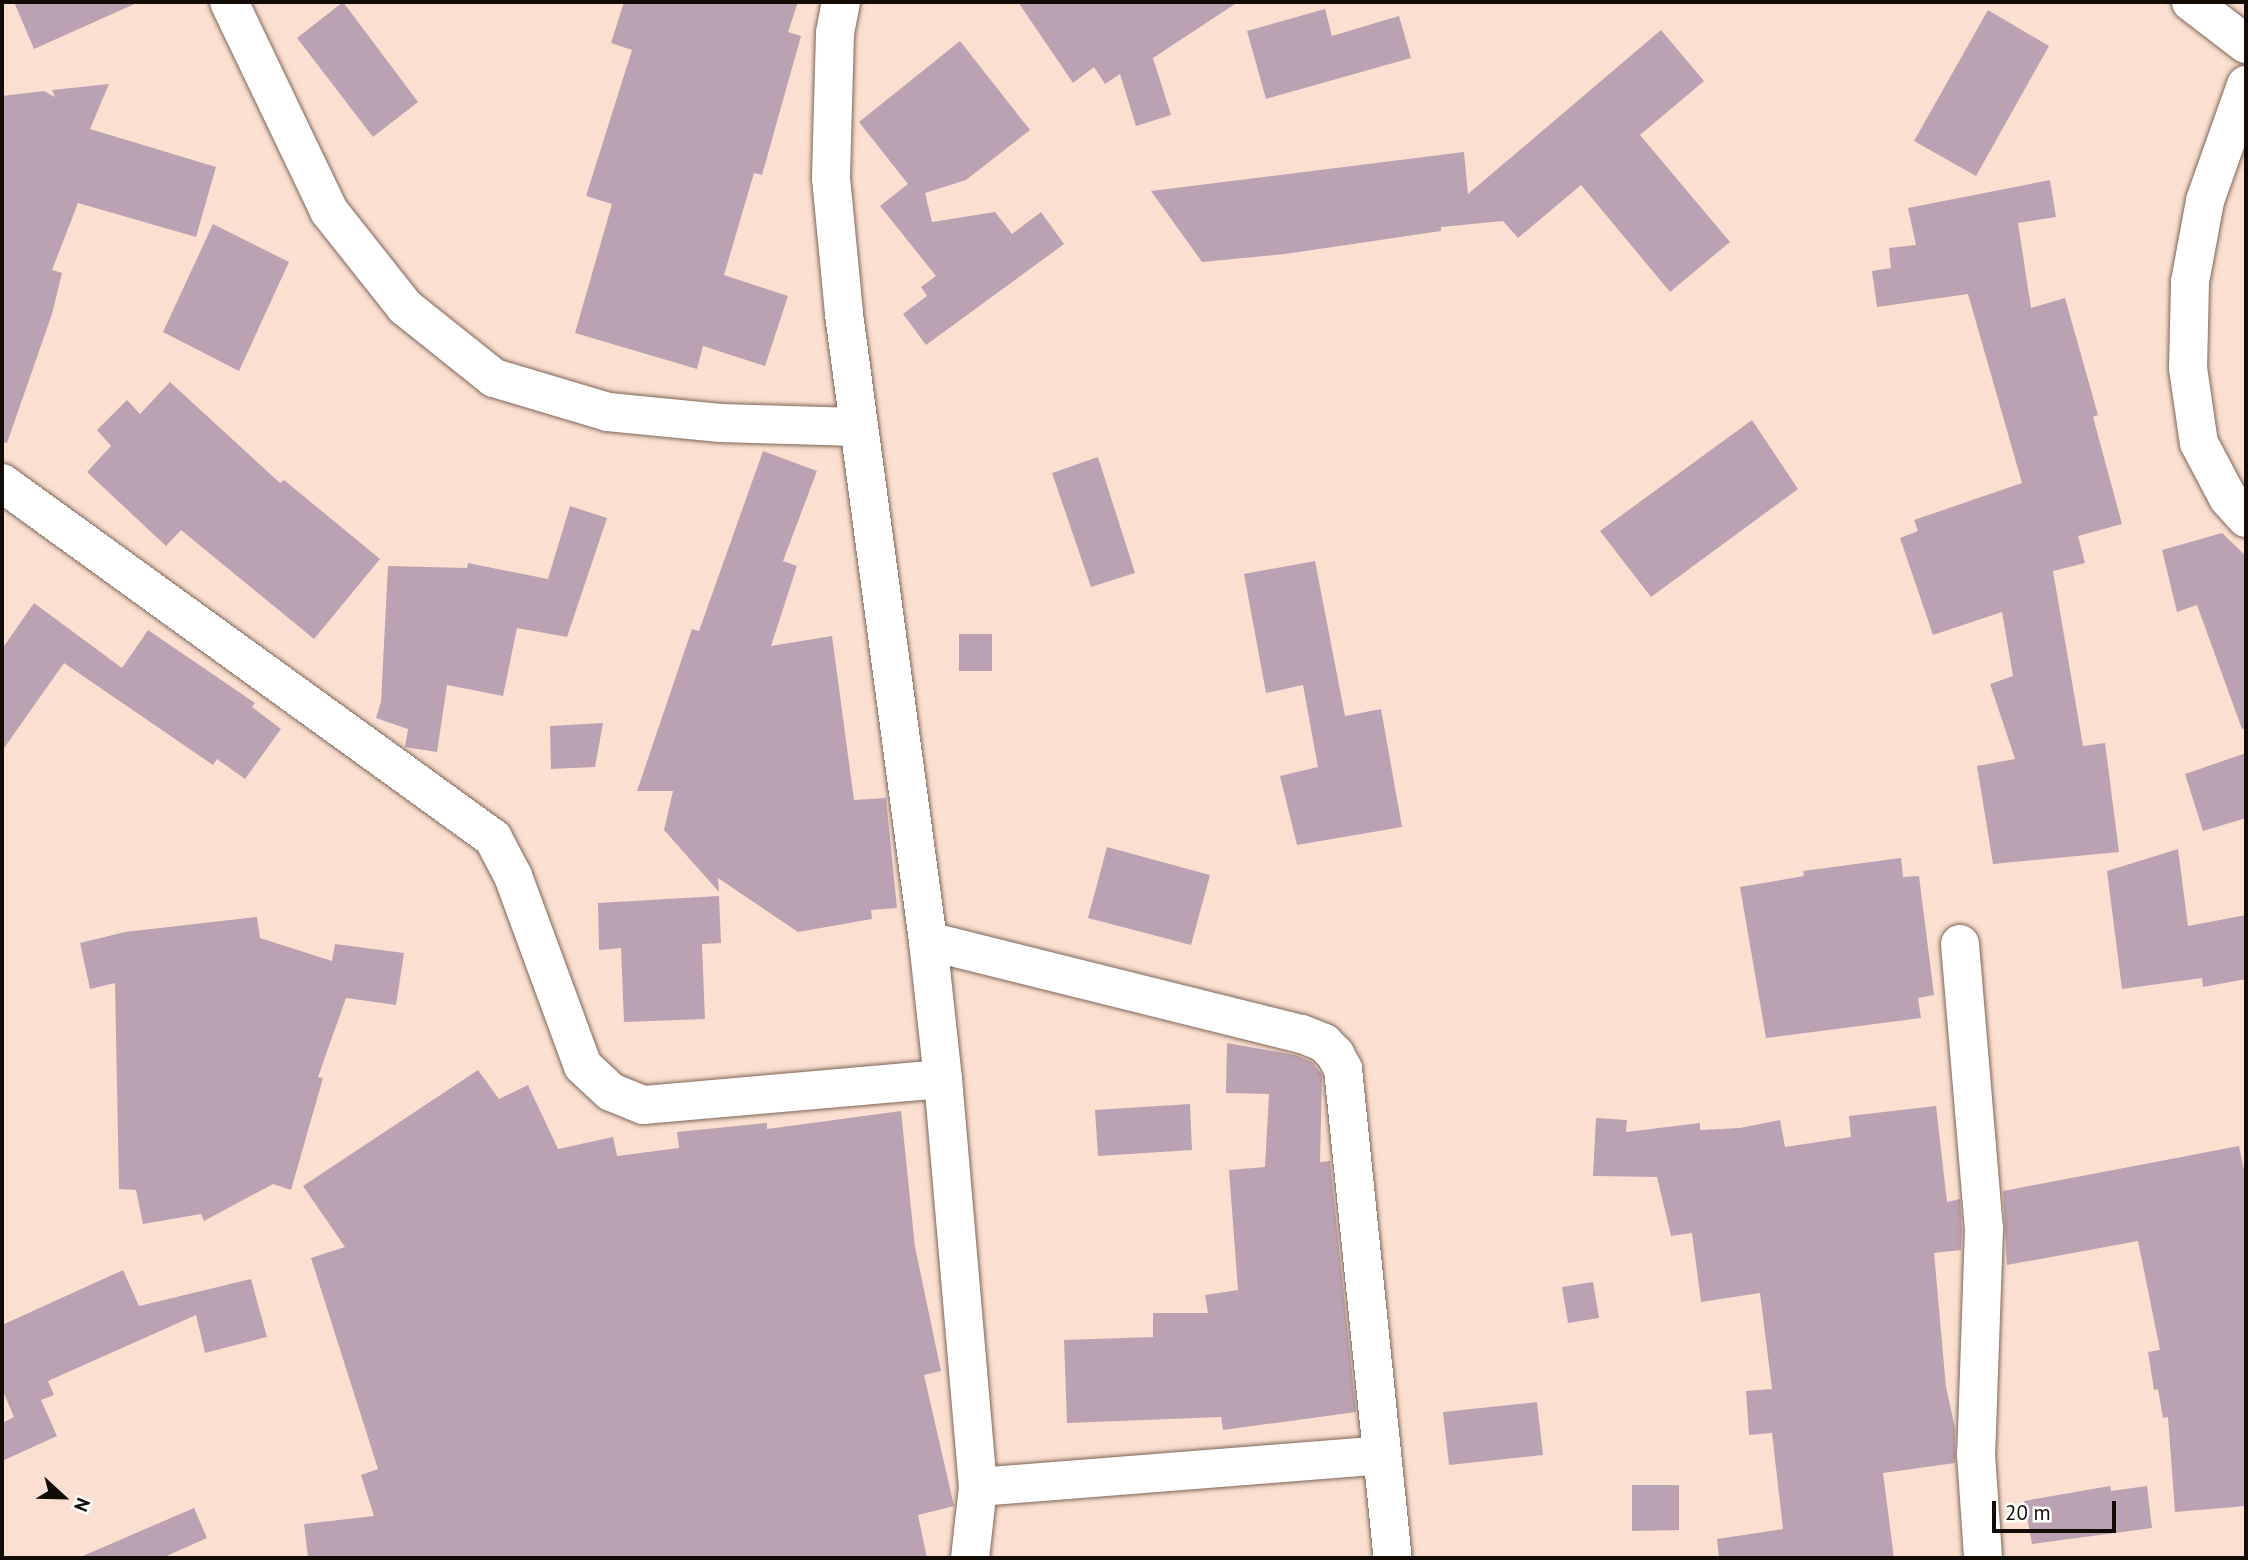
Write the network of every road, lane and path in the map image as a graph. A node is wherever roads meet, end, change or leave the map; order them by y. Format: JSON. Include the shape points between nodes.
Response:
{"nodes":[{"id":1,"x":229,"y":2,"type":"edge"},
{"id":2,"x":841,"y":2,"type":"edge"},
{"id":3,"x":2191,"y":2,"type":"edge"},
{"id":4,"x":2246,"y":44,"type":"edge"},
{"id":5,"x":2246,"y":85,"type":"edge"},
{"id":6,"x":858,"y":427,"type":"junction"},
{"id":7,"x":2,"y":483,"type":"edge"},
{"id":8,"x":2246,"y":518,"type":"edge"},
{"id":9,"x":928,"y":940,"type":"junction"},
{"id":10,"x":1960,"y":943,"type":"dead end"},
{"id":11,"x":943,"y":1079,"type":"junction"},
{"id":12,"x":1382,"y":1455,"type":"junction"},
{"id":13,"x":978,"y":1487,"type":"junction"},
{"id":14,"x":970,"y":1558,"type":"edge"},
{"id":15,"x":1393,"y":1558,"type":"edge"},
{"id":16,"x":1983,"y":1558,"type":"edge"}],
"edges":[{"from":1,"to":6,"type":"street","via":[[328,211],[405,307],[494,378],[608,412],[720,423]]},
{"from":2,"to":6,"type":"street","via":[[835,33],[831,178]]},
{"from":3,"to":4,"type":"street"},
{"from":5,"to":8,"type":"street","via":[[2205,201],[2190,282],[2188,368],[2199,443],[2228,498]]},
{"from":6,"to":9,"type":"street"},
{"from":7,"to":11,"type":"street","via":[[493,838],[513,877],[583,1066],[611,1092],[644,1105]]},
{"from":9,"to":11,"type":"street"},
{"from":9,"to":12,"type":"street","via":[[1302,1034],[1324,1043],[1335,1054],[1343,1069]]},
{"from":10,"to":16,"type":"street","via":[[1984,1229],[1976,1454]]},
{"from":11,"to":13,"type":"street"},
{"from":12,"to":13,"type":"street"},
{"from":12,"to":15,"type":"street"},
{"from":13,"to":14,"type":"street"}]}
